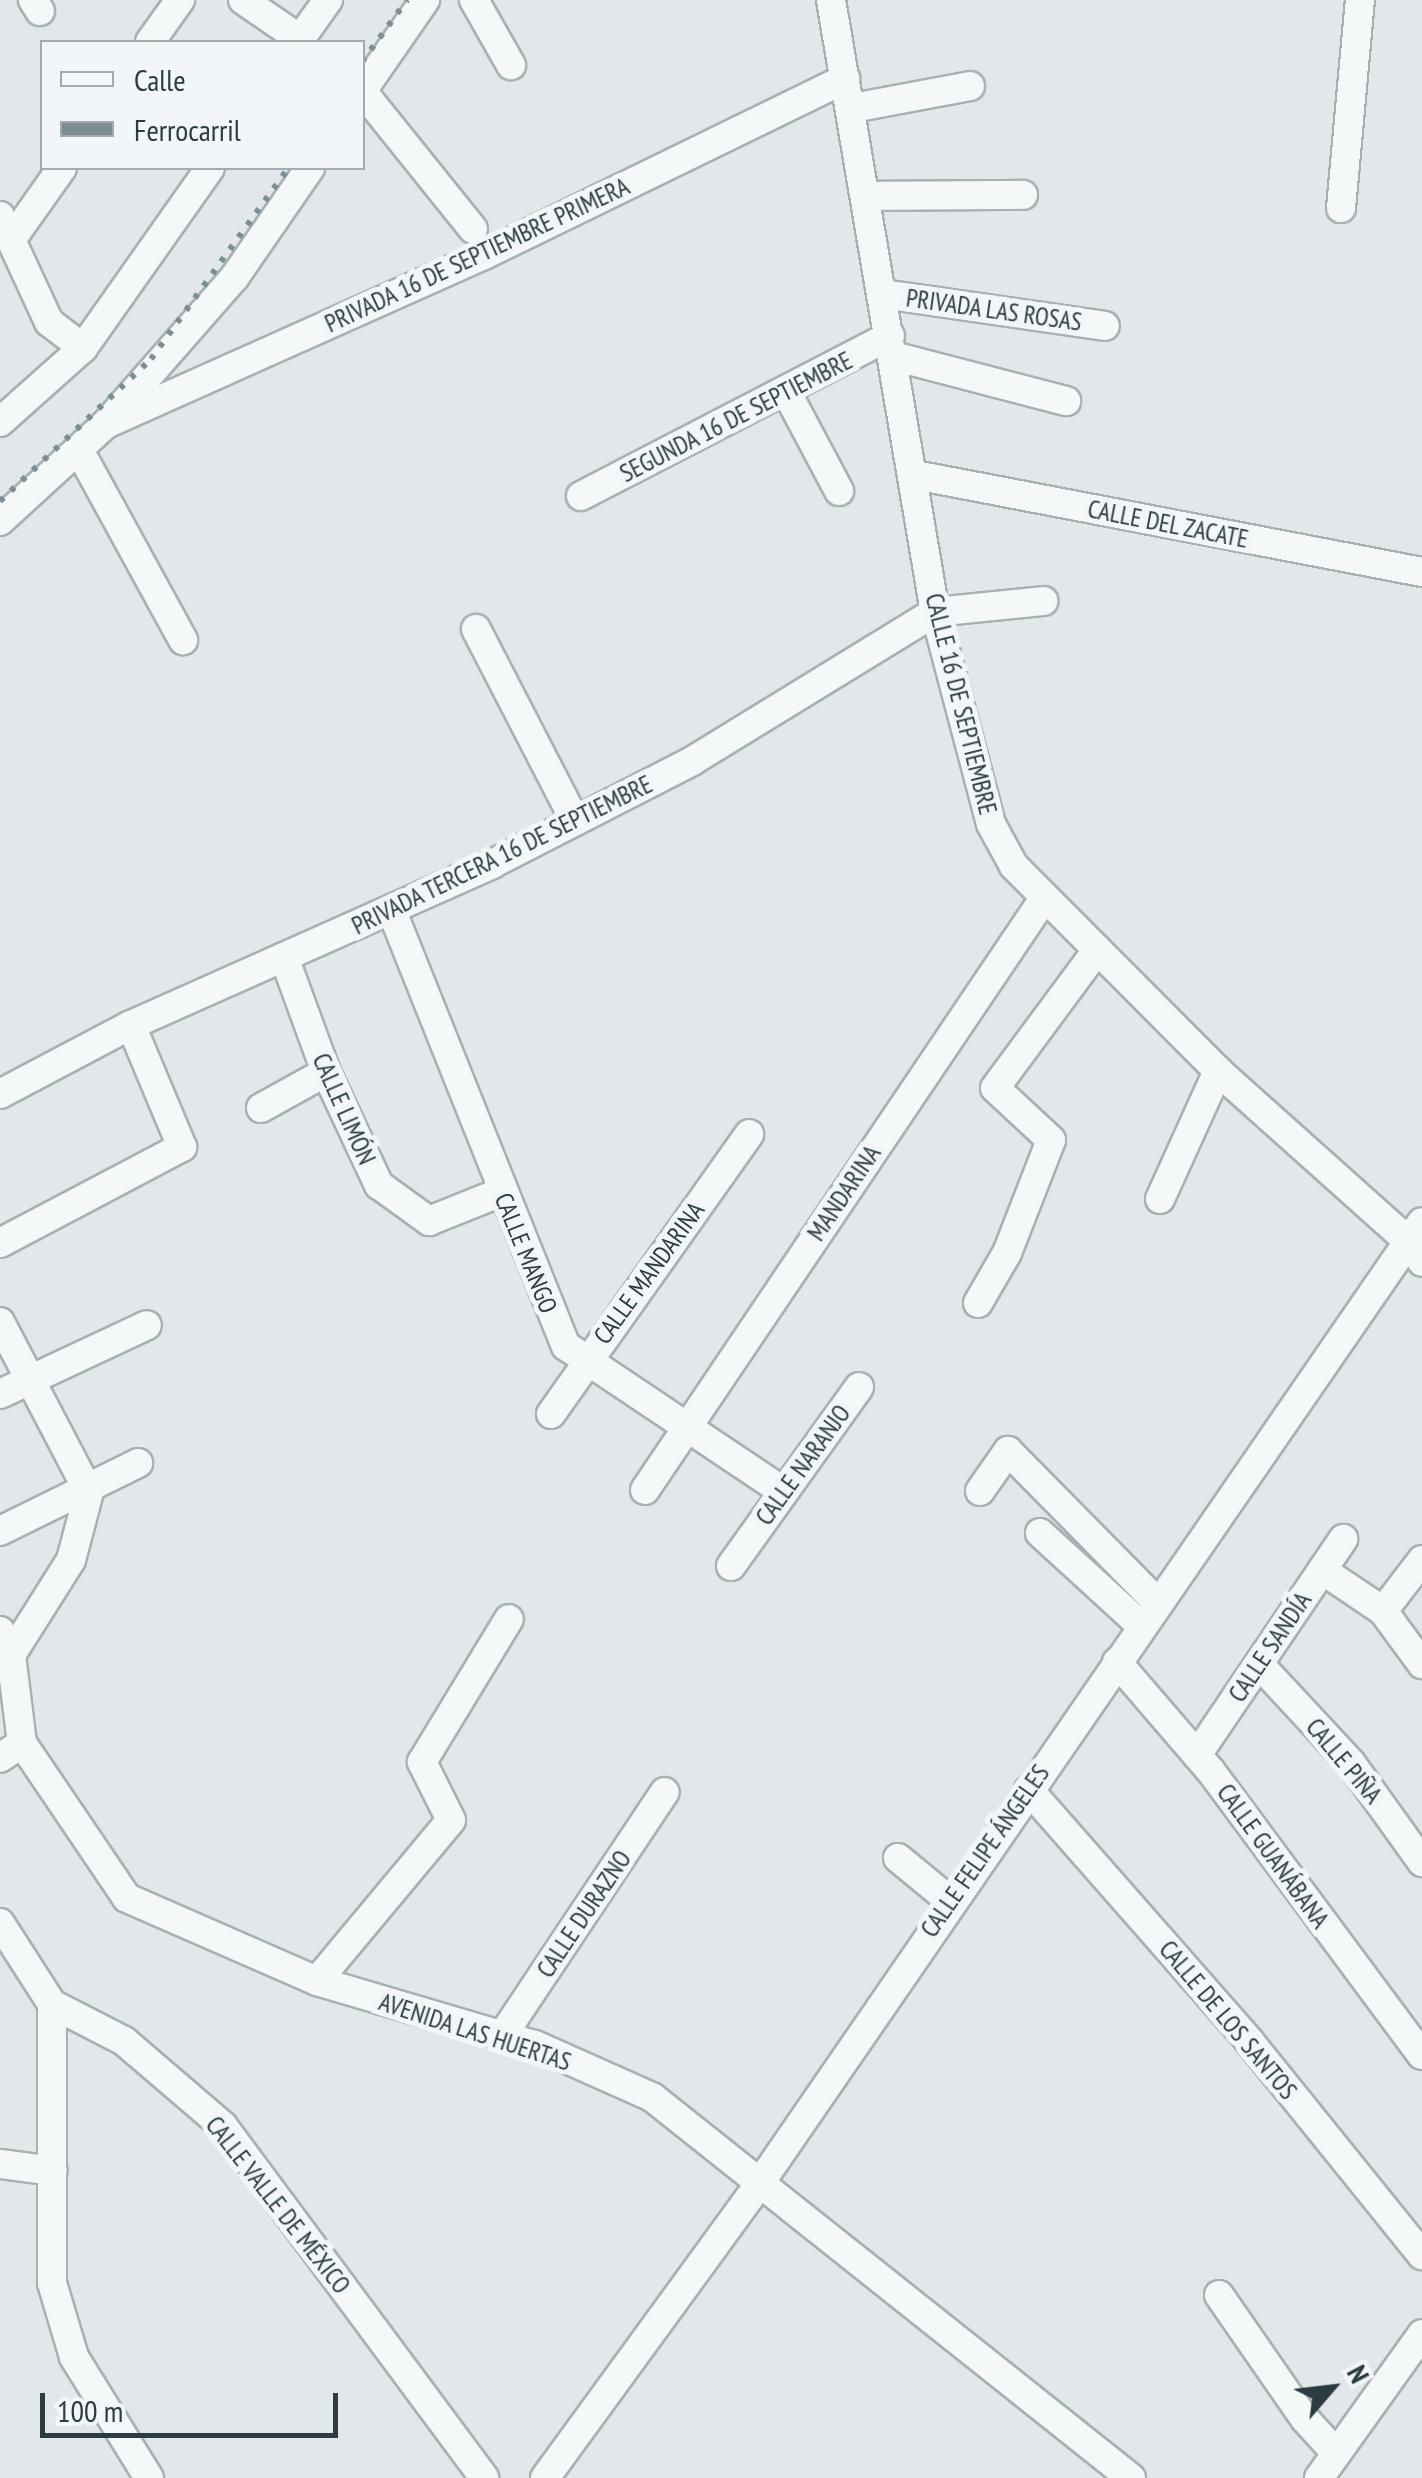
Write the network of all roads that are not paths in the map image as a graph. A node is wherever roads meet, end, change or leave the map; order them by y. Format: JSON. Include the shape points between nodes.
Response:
{"nodes":[{"id":1,"x":180,"y":0,"type":"edge"},
{"id":2,"x":244,"y":0,"type":"edge"},
{"id":3,"x":328,"y":0,"type":"edge"},
{"id":4,"x":425,"y":0,"type":"edge"},
{"id":5,"x":474,"y":0,"type":"edge"},
{"id":6,"x":831,"y":0,"type":"edge"},
{"id":7,"x":1360,"y":0,"type":"edge"},
{"id":8,"x":151,"y":40,"type":"edge"},
{"id":9,"x":298,"y":40,"type":"edge"},
{"id":10,"x":300,"y":40,"type":"edge"},
{"id":11,"x":511,"y":66,"type":"dead end"},
{"id":12,"x":845,"y":79,"type":"junction"},
{"id":13,"x":970,"y":86,"type":"dead end"},
{"id":14,"x":365,"y":87,"type":"edge"},
{"id":15,"x":365,"y":95,"type":"edge"},
{"id":16,"x":852,"y":108,"type":"junction"},
{"id":17,"x":60,"y":170,"type":"edge"},
{"id":18,"x":209,"y":170,"type":"edge"},
{"id":19,"x":309,"y":170,"type":"edge"},
{"id":20,"x":1023,"y":195,"type":"dead end"},
{"id":21,"x":866,"y":196,"type":"junction"},
{"id":22,"x":1341,"y":208,"type":"dead end"},
{"id":23,"x":6,"y":228,"type":"edge"},
{"id":24,"x":473,"y":230,"type":"dead end"},
{"id":25,"x":883,"y":294,"type":"junction"},
{"id":26,"x":1105,"y":326,"type":"dead end"},
{"id":27,"x":892,"y":346,"type":"junction"},
{"id":28,"x":83,"y":348,"type":"junction"},
{"id":29,"x":787,"y":393,"type":"junction"},
{"id":30,"x":1066,"y":401,"type":"dead end"},
{"id":31,"x":0,"y":422,"type":"edge"},
{"id":32,"x":106,"y":424,"type":"junction"},
{"id":33,"x":79,"y":450,"type":"junction"},
{"id":34,"x":915,"y":475,"type":"junction"},
{"id":35,"x":839,"y":491,"type":"dead end"},
{"id":36,"x":581,"y":496,"type":"dead end"},
{"id":37,"x":0,"y":522,"type":"edge"},
{"id":38,"x":1422,"y":572,"type":"edge"},
{"id":39,"x":1043,"y":602,"type":"dead end"},
{"id":40,"x":935,"y":612,"type":"junction"},
{"id":41,"x":476,"y":629,"type":"dead end"},
{"id":42,"x":182,"y":640,"type":"dead end"},
{"id":43,"x":575,"y":821,"type":"junction"},
{"id":44,"x":1045,"y":897,"type":"junction"},
{"id":45,"x":392,"y":914,"type":"junction"},
{"id":46,"x":1098,"y":950,"type":"junction"},
{"id":47,"x":284,"y":957,"type":"junction"},
{"id":48,"x":131,"y":1024,"type":"junction"},
{"id":49,"x":1218,"y":1071,"type":"junction"},
{"id":50,"x":326,"y":1072,"type":"junction"},
{"id":51,"x":0,"y":1094,"type":"edge"},
{"id":52,"x":261,"y":1108,"type":"dead end"},
{"id":53,"x":749,"y":1134,"type":"dead end"},
{"id":54,"x":501,"y":1192,"type":"junction"},
{"id":55,"x":1160,"y":1199,"type":"dead end"},
{"id":56,"x":5,"y":1231,"type":"edge"},
{"id":57,"x":1417,"y":1242,"type":"edge"},
{"id":58,"x":978,"y":1303,"type":"dead end"},
{"id":59,"x":0,"y":1322,"type":"edge"},
{"id":60,"x":147,"y":1325,"type":"dead end"},
{"id":61,"x":586,"y":1360,"type":"junction"},
{"id":62,"x":34,"y":1376,"type":"junction"},
{"id":63,"x":860,"y":1387,"type":"dead end"},
{"id":64,"x":0,"y":1394,"type":"edge"},
{"id":65,"x":551,"y":1414,"type":"dead end"},
{"id":66,"x":685,"y":1428,"type":"junction"},
{"id":67,"x":138,"y":1463,"type":"dead end"},
{"id":68,"x":645,"y":1490,"type":"dead end"},
{"id":69,"x":980,"y":1491,"type":"dead end"},
{"id":70,"x":89,"y":1492,"type":"junction"},
{"id":71,"x":784,"y":1492,"type":"junction"},
{"id":72,"x":0,"y":1532,"type":"edge"},
{"id":73,"x":1040,"y":1533,"type":"dead end"},
{"id":74,"x":1343,"y":1539,"type":"dead end"},
{"id":75,"x":739,"y":1555,"type":"dead end"},
{"id":76,"x":1422,"y":1560,"type":"edge"},
{"id":77,"x":1322,"y":1570,"type":"junction"},
{"id":78,"x":1383,"y":1611,"type":"junction"},
{"id":79,"x":1150,"y":1614,"type":"junction"},
{"id":80,"x":509,"y":1619,"type":"dead end"},
{"id":81,"x":5,"y":1643,"type":"edge"},
{"id":82,"x":1118,"y":1662,"type":"junction"},
{"id":83,"x":1259,"y":1664,"type":"junction"},
{"id":84,"x":1422,"y":1664,"type":"edge"},
{"id":85,"x":11,"y":1750,"type":"edge"},
{"id":86,"x":1198,"y":1755,"type":"junction"},
{"id":87,"x":1029,"y":1790,"type":"junction"},
{"id":88,"x":664,"y":1792,"type":"dead end"},
{"id":89,"x":898,"y":1858,"type":"dead end"},
{"id":90,"x":1422,"y":1862,"type":"edge"},
{"id":91,"x":949,"y":1900,"type":"junction"},
{"id":92,"x":0,"y":1923,"type":"edge"},
{"id":93,"x":317,"y":1981,"type":"junction"},
{"id":94,"x":52,"y":2004,"type":"junction"},
{"id":95,"x":502,"y":2036,"type":"junction"},
{"id":96,"x":1422,"y":2055,"type":"edge"},
{"id":97,"x":0,"y":2164,"type":"edge"},
{"id":98,"x":53,"y":2171,"type":"junction"},
{"id":99,"x":762,"y":2180,"type":"junction"},
{"id":100,"x":1418,"y":2239,"type":"edge"},
{"id":101,"x":1219,"y":2295,"type":"dead end"},
{"id":102,"x":1422,"y":2334,"type":"edge"},
{"id":103,"x":1336,"y":2454,"type":"junction"},
{"id":104,"x":149,"y":2478,"type":"edge"},
{"id":105,"x":484,"y":2478,"type":"edge"},
{"id":106,"x":545,"y":2478,"type":"edge"},
{"id":107,"x":1131,"y":2478,"type":"edge"},
{"id":108,"x":1319,"y":2478,"type":"edge"}],
"edges":[{"from":1,"to":8,"type":"street"},
{"from":2,"to":9,"type":"street"},
{"from":3,"to":10,"type":"street"},
{"from":4,"to":14,"type":"street"},
{"from":5,"to":11,"type":"street"},
{"from":6,"to":12,"type":"street","name":"CALLE 16 DE SEPTIEMBRE"},
{"from":7,"to":22,"type":"street"},
{"from":12,"to":16,"type":"street","name":"CALLE 16 DE SEPTIEMBRE"},
{"from":12,"to":32,"type":"street","name":"PRIVADA 16 DE SEPTIEMBRE PRIMERA","via":[[484,255]]},
{"from":13,"to":16,"type":"street"},
{"from":15,"to":24,"type":"street"},
{"from":16,"to":21,"type":"street","name":"CALLE 16 DE SEPTIEMBRE"},
{"from":17,"to":23,"type":"street"},
{"from":18,"to":28,"type":"street"},
{"from":19,"to":32,"type":"street","via":[[234,278]]},
{"from":20,"to":21,"type":"street"},
{"from":21,"to":25,"type":"street","name":"CALLE 16 DE SEPTIEMBRE"},
{"from":23,"to":28,"type":"street","via":[[50,322]]},
{"from":25,"to":26,"type":"street","name":"PRIVADA LAS ROSAS"},
{"from":25,"to":27,"type":"street","name":"CALLE 16 DE SEPTIEMBRE"},
{"from":27,"to":29,"type":"street","name":"SEGUNDA 16 DE SEPTIEMBRE"},
{"from":27,"to":30,"type":"street"},
{"from":27,"to":34,"type":"street","name":"CALLE 16 DE SEPTIEMBRE"},
{"from":28,"to":31,"type":"street"},
{"from":29,"to":35,"type":"street"},
{"from":29,"to":36,"type":"street","name":"SEGUNDA 16 DE SEPTIEMBRE"},
{"from":32,"to":33,"type":"street"},
{"from":33,"to":37,"type":"street"},
{"from":33,"to":42,"type":"street"},
{"from":34,"to":38,"type":"street","name":"CALLE DEL ZACATE"},
{"from":34,"to":40,"type":"street","name":"CALLE 16 DE SEPTIEMBRE"},
{"from":39,"to":40,"type":"street"},
{"from":40,"to":43,"type":"street","name":"PRIVADA TERCERA 16 DE SEPTIEMBRE","via":[[692,761]]},
{"from":40,"to":44,"type":"street","name":"CALLE 16 DE SEPTIEMBRE","via":[[991,824],[1014,866]]},
{"from":41,"to":43,"type":"street"},
{"from":43,"to":45,"type":"street","name":"PRIVADA TERCERA 16 DE SEPTIEMBRE"},
{"from":44,"to":46,"type":"street","name":"CALLE 16 DE SEPTIEMBRE"},
{"from":44,"to":66,"type":"street","name":"MANDARINA"},
{"from":45,"to":47,"type":"street","name":"PRIVADA TERCERA 16 DE SEPTIEMBRE"},
{"from":45,"to":54,"type":"street","name":"CALLE MANGO"},
{"from":46,"to":49,"type":"street","name":"CALLE 16 DE SEPTIEMBRE"},
{"from":46,"to":58,"type":"street","via":[[995,1088],[1051,1140],[1007,1253]]},
{"from":47,"to":48,"type":"street","name":"PRIVADA TERCERA 16 DE SEPTIEMBRE"},
{"from":47,"to":50,"type":"street","name":"CALLE LIMÓN"},
{"from":48,"to":51,"type":"street","name":"PRIVADA TERCERA 16 DE SEPTIEMBRE"},
{"from":48,"to":56,"type":"street","via":[[182,1147]]},
{"from":49,"to":55,"type":"street"},
{"from":49,"to":57,"type":"street","name":"CALLE 16 DE SEPTIEMBRE"},
{"from":50,"to":52,"type":"street"},
{"from":50,"to":54,"type":"street","name":"CALLE LIMÓN","via":[[379,1185],[399,1203],[429,1222]]},
{"from":53,"to":61,"type":"street","name":"CALLE MANDARINA"},
{"from":54,"to":61,"type":"street","name":"CALLE MANGO","via":[[553,1322],[566,1346]]},
{"from":57,"to":79,"type":"street","name":"CALLE FELIPE ÁNGELES"},
{"from":59,"to":62,"type":"street"},
{"from":60,"to":62,"type":"street"},
{"from":61,"to":65,"type":"street","name":"CALLE MANDARINA"},
{"from":61,"to":66,"type":"street","name":"CALLE MANGO"},
{"from":62,"to":64,"type":"street"},
{"from":62,"to":70,"type":"street"},
{"from":63,"to":71,"type":"street","name":"CALLE NARANJO"},
{"from":66,"to":68,"type":"street","name":"MANDARINA"},
{"from":66,"to":71,"type":"street","name":"CALLE MANGO"},
{"from":67,"to":70,"type":"street"},
{"from":69,"to":79,"type":"street","via":[[1008,1451]]},
{"from":70,"to":72,"type":"street"},
{"from":70,"to":81,"type":"street","via":[[71,1560]]},
{"from":71,"to":75,"type":"street","name":"CALLE NARANJO"},
{"from":73,"to":79,"type":"street"},
{"from":74,"to":77,"type":"street","name":"CALLE SANDÍA"},
{"from":76,"to":78,"type":"street"},
{"from":77,"to":78,"type":"street"},
{"from":77,"to":83,"type":"street","name":"CALLE SANDÍA"},
{"from":78,"to":84,"type":"street"},
{"from":79,"to":82,"type":"street","name":"CALLE FELIPE ÁNGELES"},
{"from":80,"to":93,"type":"street","via":[[422,1762],[451,1820]]},
{"from":81,"to":85,"type":"street","name":"AVENIDA LAS HUERTAS"},
{"from":82,"to":86,"type":"street","name":"CALLE GUANÁBANA"},
{"from":82,"to":87,"type":"street","name":"CALLE FELIPE ÁNGELES"},
{"from":83,"to":86,"type":"street","name":"CALLE SANDÍA"},
{"from":83,"to":90,"type":"street","name":"CALLE PIÑA","via":[[1351,1764]]},
{"from":85,"to":93,"type":"street","name":"AVENIDA LAS HUERTAS","via":[[126,1898]]},
{"from":86,"to":96,"type":"street","name":"CALLE GUANÁBANA"},
{"from":87,"to":91,"type":"street","name":"CALLE FELIPE ÁNGELES"},
{"from":87,"to":100,"type":"street","name":"CALLE DE LOS SANTOS"},
{"from":88,"to":95,"type":"street","name":"CALLE DURAZNO"},
{"from":89,"to":91,"type":"street"},
{"from":91,"to":99,"type":"street","name":"CALLE FELIPE ÁNGELES"},
{"from":92,"to":94,"type":"street"},
{"from":93,"to":95,"type":"street","name":"AVENIDA LAS HUERTAS"},
{"from":94,"to":98,"type":"street"},
{"from":94,"to":105,"type":"street","name":"CALLE VALLE DE MÉXICO","via":[[124,2041],[223,2126]]},
{"from":95,"to":99,"type":"street","name":"AVENIDA LAS HUERTAS","via":[[652,2097]]},
{"from":97,"to":98,"type":"street"},
{"from":98,"to":104,"type":"street","via":[[52,2283],[74,2357]]},
{"from":99,"to":106,"type":"street","name":"CALLE FELIPE ÁNGELES"},
{"from":99,"to":107,"type":"street","name":"AVENIDA LAS HUERTAS"},
{"from":101,"to":103,"type":"street"},
{"from":102,"to":103,"type":"street"},
{"from":103,"to":108,"type":"street"}]}
